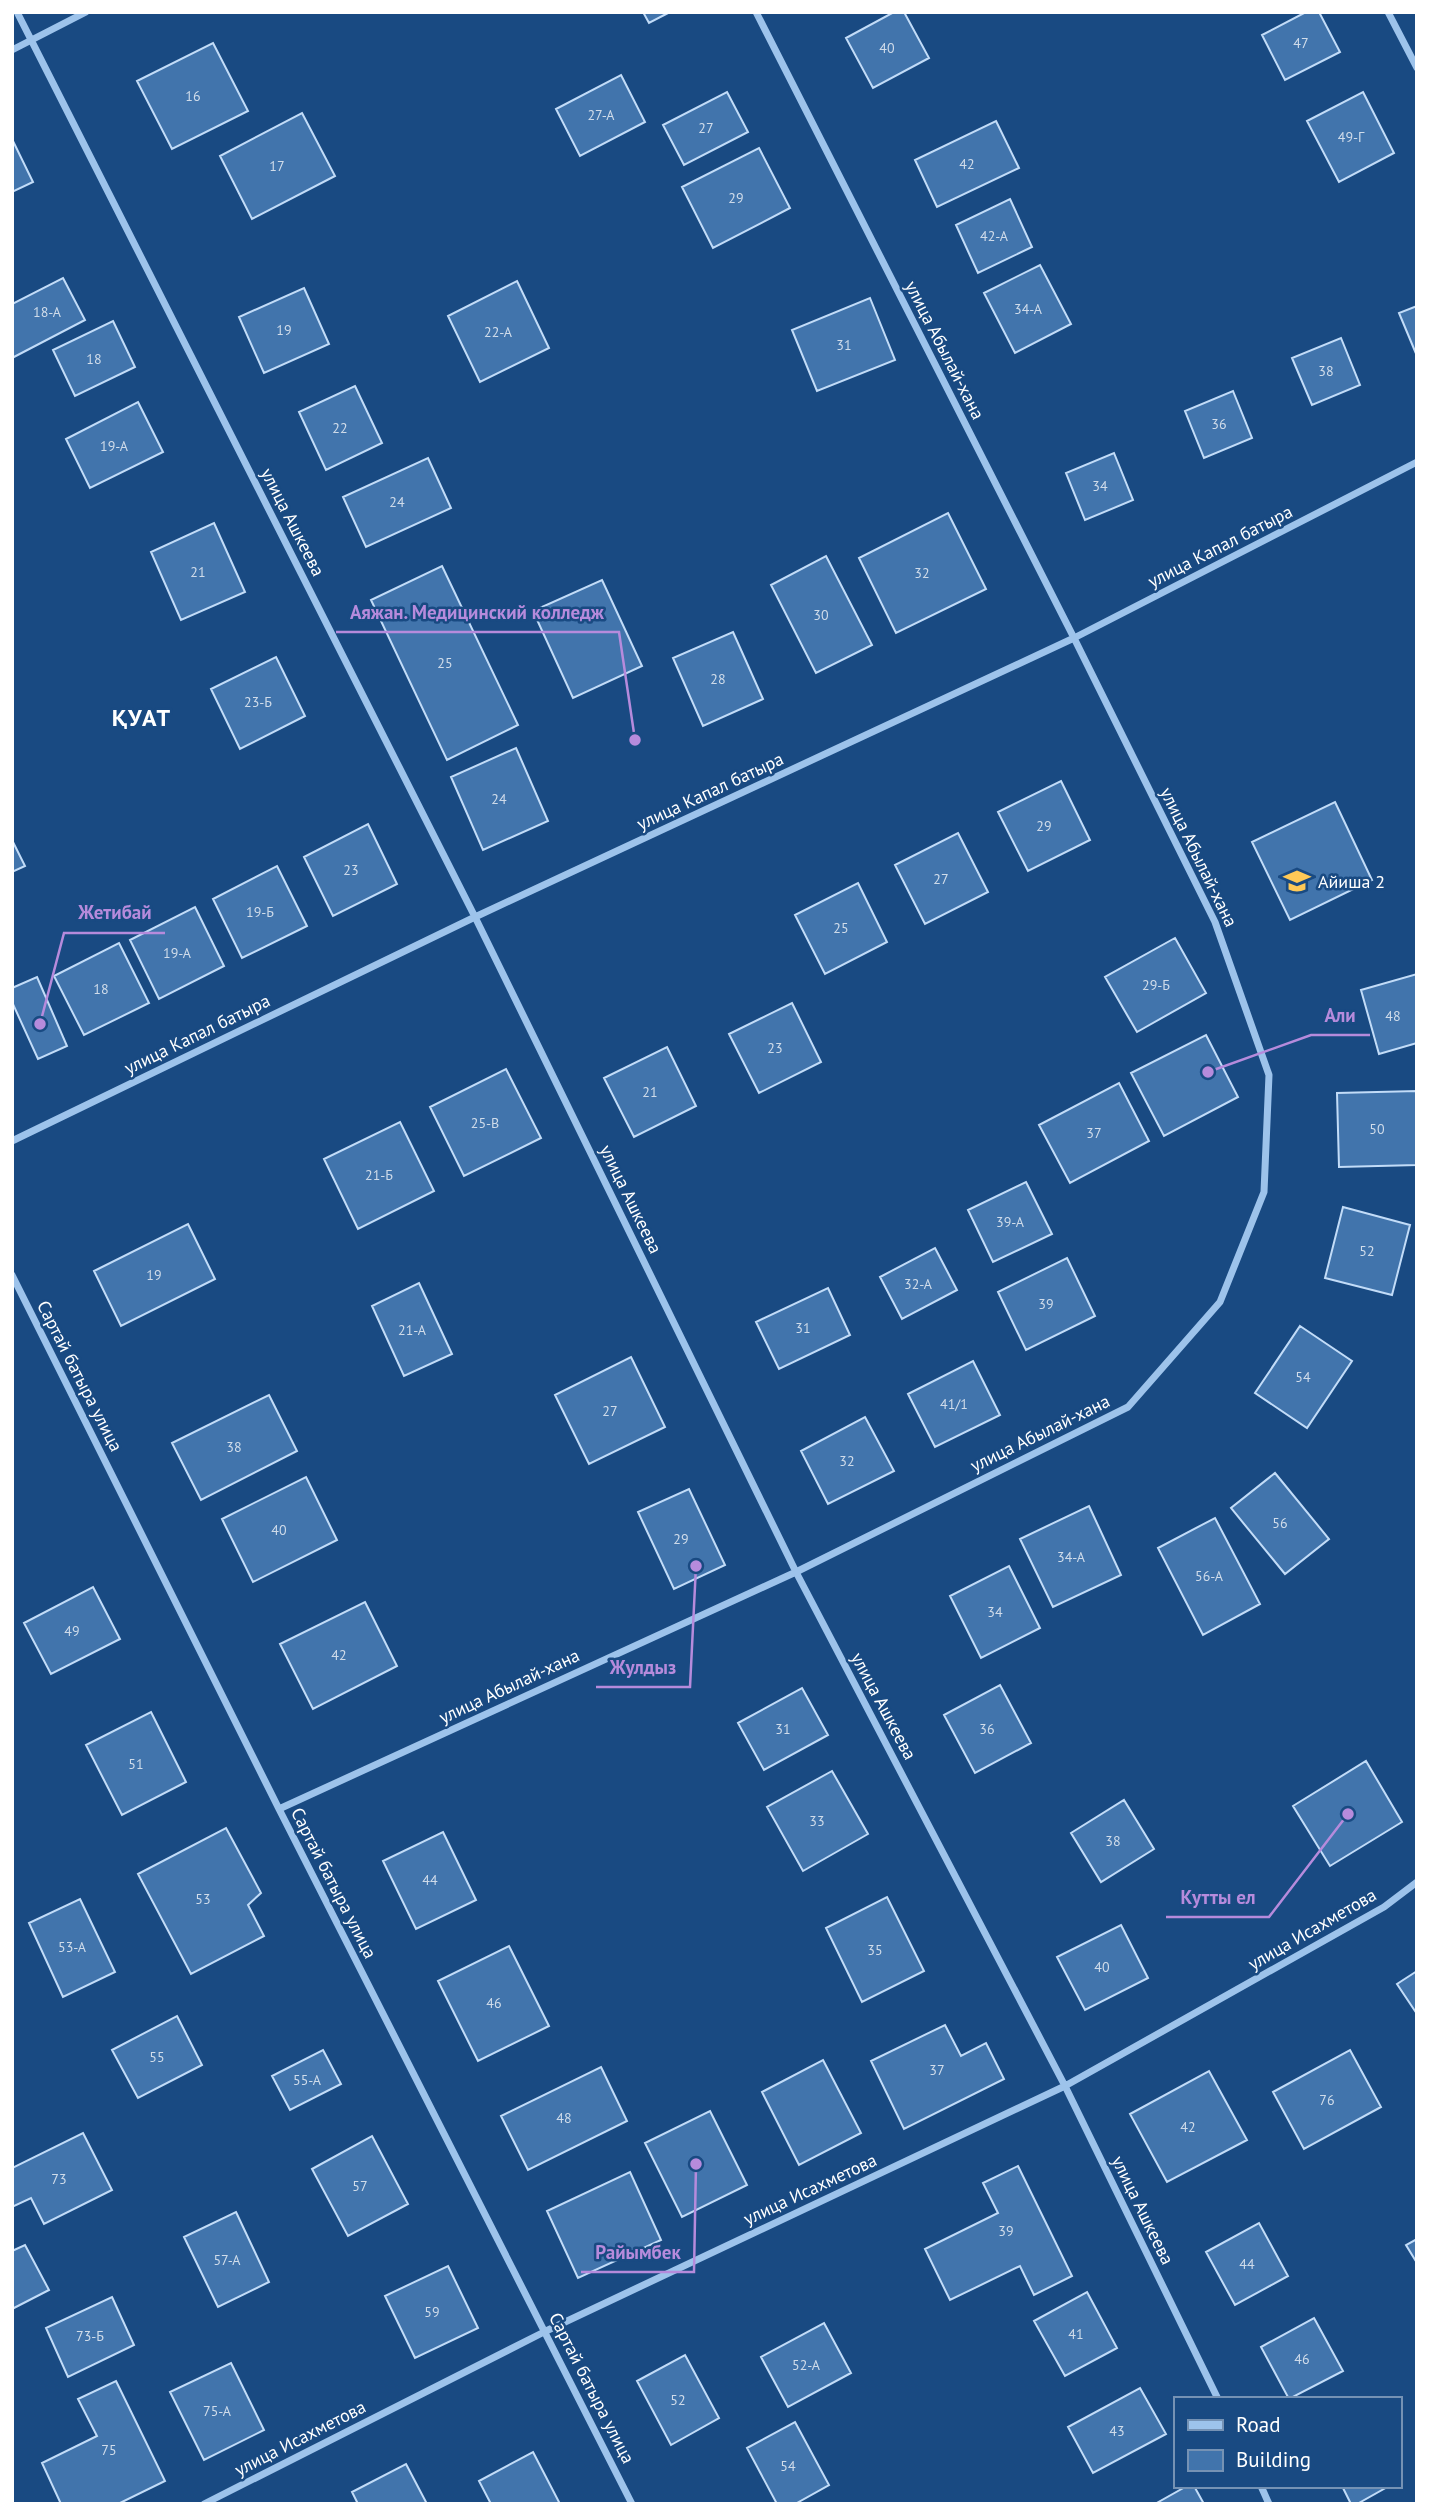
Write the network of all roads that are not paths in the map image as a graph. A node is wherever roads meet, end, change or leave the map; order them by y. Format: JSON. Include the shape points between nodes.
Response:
{"nodes":[{"id":1,"x":17,"y":12,"type":"edge"},
{"id":2,"x":86,"y":12,"type":"edge"},
{"id":3,"x":756,"y":12,"type":"edge"},
{"id":4,"x":1388,"y":12,"type":"edge"},
{"id":5,"x":31,"y":40,"type":"junction"},
{"id":6,"x":12,"y":50,"type":"edge"},
{"id":7,"x":1417,"y":68,"type":"edge"},
{"id":8,"x":1417,"y":462,"type":"edge"},
{"id":9,"x":1074,"y":638,"type":"junction"},
{"id":10,"x":475,"y":917,"type":"junction"},
{"id":11,"x":12,"y":1141,"type":"edge"},
{"id":12,"x":12,"y":1275,"type":"edge"},
{"id":13,"x":796,"y":1572,"type":"junction"},
{"id":14,"x":279,"y":1809,"type":"junction"},
{"id":15,"x":1417,"y":1882,"type":"edge"},
{"id":16,"x":1065,"y":2086,"type":"junction"},
{"id":17,"x":546,"y":2331,"type":"junction"},
{"id":18,"x":1217,"y":2397,"type":"edge"},
{"id":19,"x":1262,"y":2488,"type":"edge"},
{"id":20,"x":204,"y":2504,"type":"edge"},
{"id":21,"x":632,"y":2504,"type":"edge"},
{"id":22,"x":1269,"y":2504,"type":"edge"}],
"edges":[{"from":1,"to":5,"type":"street","name":"улица Ашкеева"},
{"from":2,"to":5,"type":"street"},
{"from":3,"to":9,"type":"street","name":"улица Абылай-хана"},
{"from":4,"to":7,"type":"street"},
{"from":5,"to":6,"type":"street"},
{"from":5,"to":10,"type":"street","name":"улица Ашкеева"},
{"from":8,"to":9,"type":"street","name":"улица Капал батыра"},
{"from":9,"to":10,"type":"street","name":"улица Капал батыра"},
{"from":9,"to":13,"type":"street","name":"улица Абылай-хана","via":[[1215,922],[1269,1076],[1264,1192],[1220,1302],[1128,1407]]},
{"from":10,"to":11,"type":"street","name":"улица Капал батыра"},
{"from":10,"to":13,"type":"street","name":"улица Ашкеева"},
{"from":12,"to":14,"type":"street","name":"Сартай батыра улица"},
{"from":13,"to":14,"type":"street","name":"улица Абылай-хана"},
{"from":13,"to":16,"type":"street","name":"улица Ашкеева"},
{"from":14,"to":17,"type":"street","name":"Сартай батыра улица"},
{"from":15,"to":16,"type":"street","name":"улица Исахметова","via":[[1384,1907]]},
{"from":16,"to":17,"type":"street","name":"улица Исахметова"},
{"from":16,"to":18,"type":"street","name":"улица Ашкеева"},
{"from":17,"to":20,"type":"street","name":"улица Исахметова"},
{"from":17,"to":21,"type":"street","name":"Сартай батыра улица"},
{"from":19,"to":22,"type":"street"}]}
